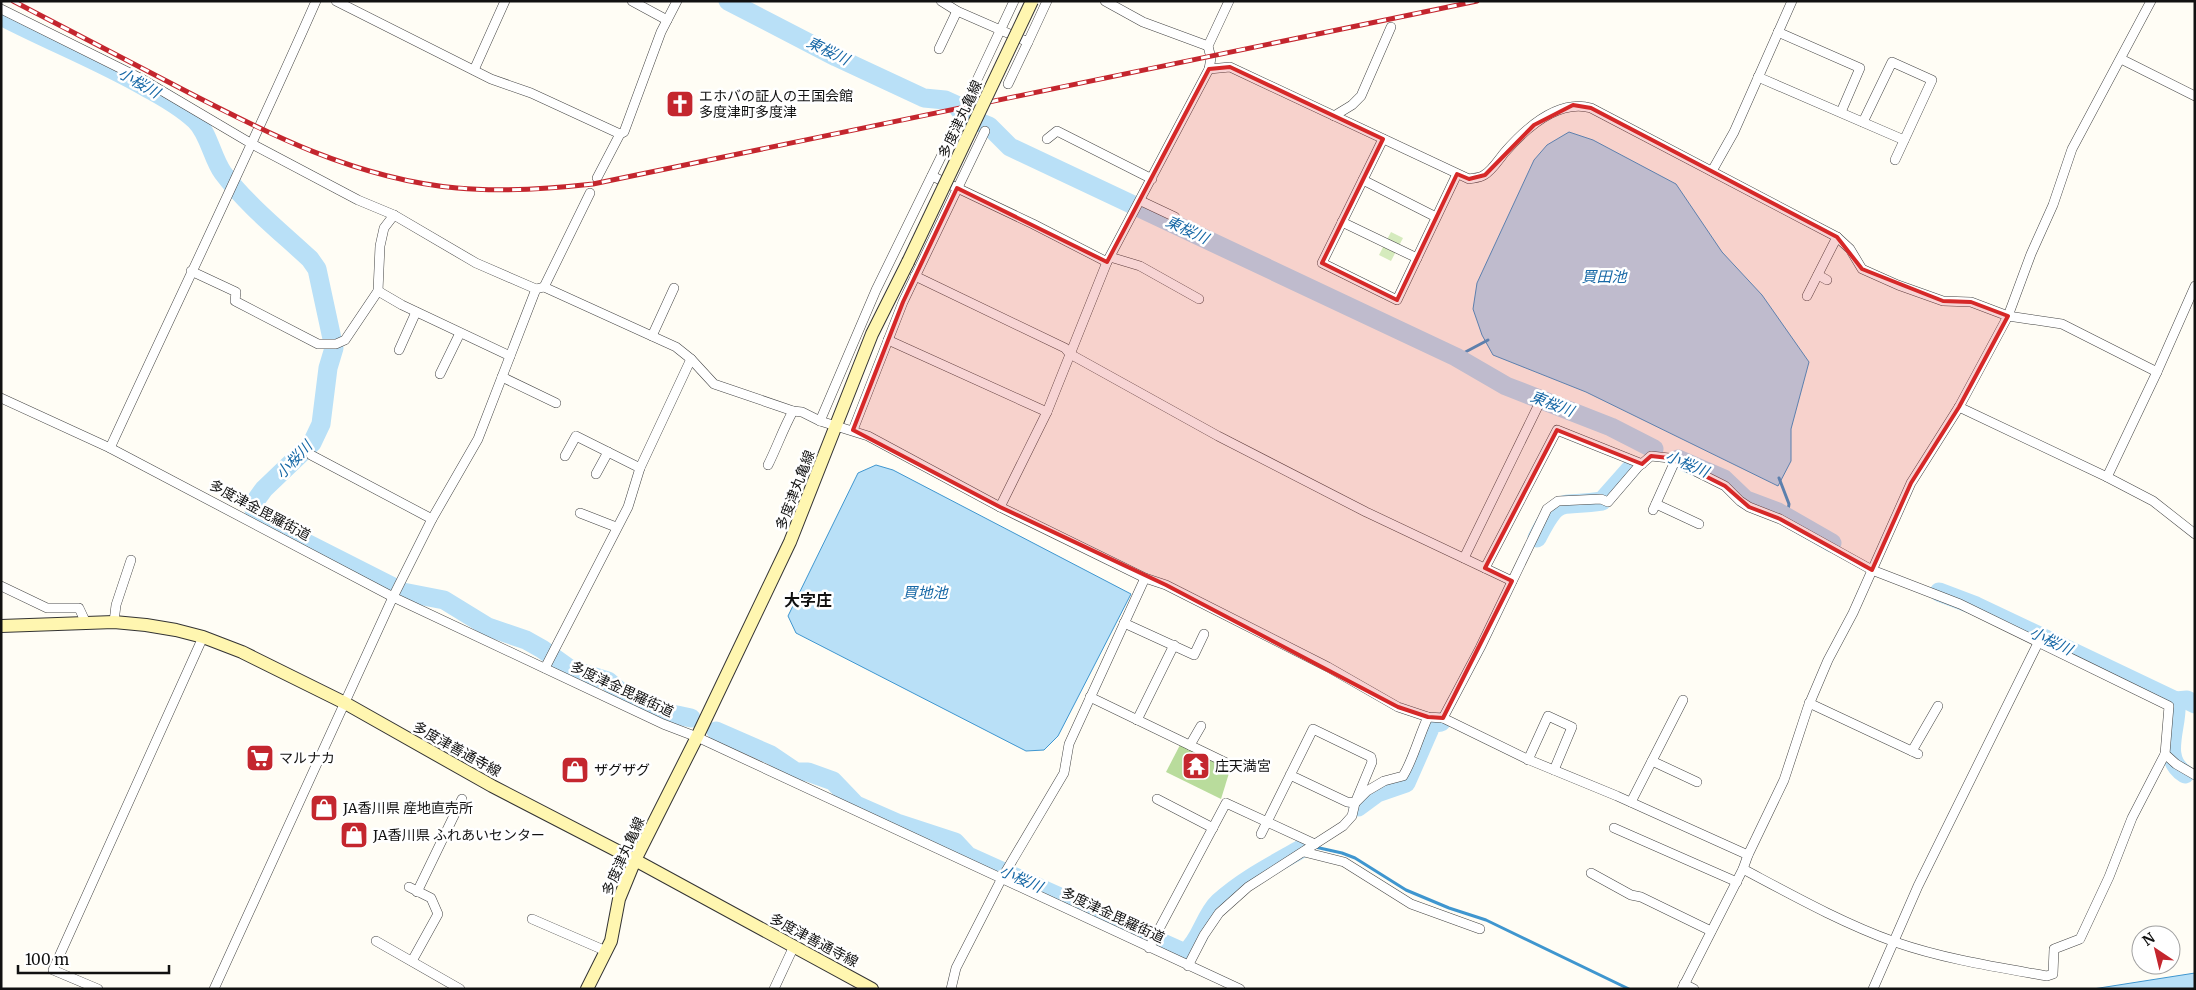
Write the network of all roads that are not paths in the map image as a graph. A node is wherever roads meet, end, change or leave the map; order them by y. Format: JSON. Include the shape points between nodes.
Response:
{"nodes":[{"id":1,"x":316,"y":1,"type":"edge"},
{"id":2,"x":336,"y":1,"type":"edge"},
{"id":3,"x":505,"y":1,"type":"edge"},
{"id":4,"x":632,"y":1,"type":"edge"},
{"id":5,"x":677,"y":1,"type":"edge"},
{"id":6,"x":941,"y":1,"type":"edge"},
{"id":7,"x":1014,"y":1,"type":"edge"},
{"id":8,"x":1032,"y":1,"type":"edge"},
{"id":9,"x":1047,"y":1,"type":"edge"},
{"id":10,"x":1105,"y":1,"type":"edge"},
{"id":11,"x":1229,"y":1,"type":"edge"},
{"id":12,"x":1792,"y":1,"type":"edge"},
{"id":13,"x":2151,"y":1,"type":"edge"},
{"id":14,"x":1,"y":9,"type":"edge"},
{"id":15,"x":957,"y":11,"type":"junction"},
{"id":16,"x":667,"y":20,"type":"junction"},
{"id":17,"x":1391,"y":27,"type":"dead end"},
{"id":18,"x":1001,"y":29,"type":"junction"},
{"id":19,"x":1778,"y":32,"type":"junction"},
{"id":20,"x":1028,"y":42,"type":"junction"},
{"id":21,"x":1208,"y":46,"type":"junction"},
{"id":22,"x":938,"y":49,"type":"dead end"},
{"id":23,"x":2122,"y":59,"type":"junction"},
{"id":24,"x":1209,"y":69,"type":"junction"},
{"id":25,"x":474,"y":70,"type":"junction"},
{"id":26,"x":1758,"y":77,"type":"junction"},
{"id":27,"x":1008,"y":84,"type":"dead end"},
{"id":28,"x":2195,"y":96,"type":"edge"},
{"id":29,"x":969,"y":97,"type":"dead end"},
{"id":30,"x":1841,"y":112,"type":"junction"},
{"id":31,"x":1334,"y":116,"type":"junction"},
{"id":32,"x":959,"y":120,"type":"dead end"},
{"id":33,"x":1863,"y":122,"type":"junction"},
{"id":34,"x":985,"y":131,"type":"dead end"},
{"id":35,"x":620,"y":134,"type":"junction"},
{"id":36,"x":1383,"y":139,"type":"junction"},
{"id":37,"x":1047,"y":140,"type":"dead end"},
{"id":38,"x":1904,"y":140,"type":"junction"},
{"id":39,"x":252,"y":144,"type":"junction"},
{"id":40,"x":1895,"y":160,"type":"dead end"},
{"id":41,"x":1712,"y":171,"type":"junction"},
{"id":42,"x":1457,"y":174,"type":"junction"},
{"id":43,"x":932,"y":176,"type":"junction"},
{"id":44,"x":597,"y":178,"type":"dead end"},
{"id":45,"x":1152,"y":179,"type":"junction"},
{"id":46,"x":1363,"y":180,"type":"junction"},
{"id":47,"x":958,"y":188,"type":"junction"},
{"id":48,"x":590,"y":193,"type":"dead end"},
{"id":49,"x":1139,"y":205,"type":"junction"},
{"id":50,"x":394,"y":215,"type":"junction"},
{"id":51,"x":1175,"y":217,"type":"dead end"},
{"id":52,"x":1436,"y":218,"type":"junction"},
{"id":53,"x":1342,"y":222,"type":"junction"},
{"id":54,"x":1837,"y":237,"type":"junction"},
{"id":55,"x":1417,"y":258,"type":"junction"},
{"id":56,"x":1108,"y":259,"type":"junction"},
{"id":57,"x":191,"y":271,"type":"junction"},
{"id":58,"x":1818,"y":275,"type":"junction"},
{"id":59,"x":916,"y":276,"type":"junction"},
{"id":60,"x":1827,"y":280,"type":"dead end"},
{"id":61,"x":2195,"y":286,"type":"edge"},
{"id":62,"x":540,"y":288,"type":"junction"},
{"id":63,"x":674,"y":288,"type":"dead end"},
{"id":64,"x":378,"y":292,"type":"junction"},
{"id":65,"x":1807,"y":296,"type":"dead end"},
{"id":66,"x":1199,"y":299,"type":"dead end"},
{"id":67,"x":416,"y":312,"type":"junction"},
{"id":68,"x":2008,"y":316,"type":"junction"},
{"id":69,"x":460,"y":333,"type":"junction"},
{"id":70,"x":652,"y":336,"type":"junction"},
{"id":71,"x":888,"y":340,"type":"junction"},
{"id":72,"x":398,"y":350,"type":"dead end"},
{"id":73,"x":1070,"y":354,"type":"junction"},
{"id":74,"x":510,"y":356,"type":"junction"},
{"id":75,"x":691,"y":359,"type":"junction"},
{"id":76,"x":2157,"y":372,"type":"junction"},
{"id":77,"x":440,"y":374,"type":"dead end"},
{"id":78,"x":502,"y":377,"type":"junction"},
{"id":79,"x":1,"y":398,"type":"edge"},
{"id":80,"x":556,"y":403,"type":"dead end"},
{"id":81,"x":1539,"y":404,"type":"dead end"},
{"id":82,"x":1960,"y":407,"type":"junction"},
{"id":83,"x":793,"y":411,"type":"junction"},
{"id":84,"x":1047,"y":412,"type":"junction"},
{"id":85,"x":820,"y":421,"type":"junction"},
{"id":86,"x":836,"y":425,"type":"junction"},
{"id":87,"x":853,"y":430,"type":"junction"},
{"id":88,"x":110,"y":448,"type":"junction"},
{"id":89,"x":608,"y":452,"type":"junction"},
{"id":90,"x":311,"y":455,"type":"dead end"},
{"id":91,"x":565,"y":456,"type":"dead end"},
{"id":92,"x":1676,"y":461,"type":"junction"},
{"id":93,"x":1639,"y":463,"type":"junction"},
{"id":94,"x":768,"y":465,"type":"dead end"},
{"id":95,"x":640,"y":468,"type":"junction"},
{"id":96,"x":596,"y":474,"type":"dead end"},
{"id":97,"x":2107,"y":477,"type":"junction"},
{"id":98,"x":1000,"y":506,"type":"junction"},
{"id":99,"x":580,"y":513,"type":"dead end"},
{"id":100,"x":432,"y":519,"type":"junction"},
{"id":101,"x":1699,"y":524,"type":"dead end"},
{"id":102,"x":616,"y":527,"type":"junction"},
{"id":103,"x":2195,"y":534,"type":"edge"},
{"id":104,"x":1464,"y":558,"type":"junction"},
{"id":105,"x":131,"y":560,"type":"dead end"},
{"id":106,"x":1486,"y":568,"type":"junction"},
{"id":107,"x":1872,"y":570,"type":"junction"},
{"id":108,"x":1145,"y":578,"type":"junction"},
{"id":109,"x":1512,"y":581,"type":"junction"},
{"id":110,"x":1,"y":586,"type":"edge"},
{"id":111,"x":395,"y":591,"type":"junction"},
{"id":112,"x":114,"y":622,"type":"junction"},
{"id":113,"x":86,"y":623,"type":"junction"},
{"id":114,"x":1124,"y":623,"type":"junction"},
{"id":115,"x":1,"y":626,"type":"edge"},
{"id":116,"x":1204,"y":634,"type":"dead end"},
{"id":117,"x":203,"y":637,"type":"junction"},
{"id":118,"x":2038,"y":643,"type":"junction"},
{"id":119,"x":1174,"y":645,"type":"junction"},
{"id":120,"x":547,"y":665,"type":"junction"},
{"id":121,"x":1090,"y":697,"type":"junction"},
{"id":122,"x":1683,"y":700,"type":"dead end"},
{"id":123,"x":346,"y":703,"type":"junction"},
{"id":124,"x":1809,"y":703,"type":"junction"},
{"id":125,"x":1938,"y":706,"type":"dead end"},
{"id":126,"x":1428,"y":717,"type":"junction"},
{"id":127,"x":1443,"y":718,"type":"junction"},
{"id":128,"x":1137,"y":720,"type":"junction"},
{"id":129,"x":1201,"y":726,"type":"dead end"},
{"id":130,"x":697,"y":737,"type":"junction"},
{"id":131,"x":1190,"y":746,"type":"junction"},
{"id":132,"x":2170,"y":759,"type":"junction"},
{"id":133,"x":1528,"y":760,"type":"junction"},
{"id":134,"x":1652,"y":760,"type":"junction"},
{"id":135,"x":1235,"y":767,"type":"dead end"},
{"id":136,"x":1554,"y":770,"type":"junction"},
{"id":137,"x":1290,"y":775,"type":"junction"},
{"id":138,"x":2195,"y":775,"type":"edge"},
{"id":139,"x":1697,"y":782,"type":"dead end"},
{"id":140,"x":1157,"y":799,"type":"dead end"},
{"id":141,"x":462,"y":800,"type":"dead end"},
{"id":142,"x":1631,"y":802,"type":"junction"},
{"id":143,"x":1355,"y":803,"type":"junction"},
{"id":144,"x":1267,"y":822,"type":"junction"},
{"id":145,"x":1212,"y":828,"type":"junction"},
{"id":146,"x":1614,"y":828,"type":"dead end"},
{"id":147,"x":1261,"y":834,"type":"dead end"},
{"id":148,"x":1315,"y":844,"type":"junction"},
{"id":149,"x":1304,"y":852,"type":"junction"},
{"id":150,"x":1748,"y":855,"type":"junction"},
{"id":151,"x":1687,"y":859,"type":"junction"},
{"id":152,"x":635,"y":860,"type":"junction"},
{"id":153,"x":1682,"y":869,"type":"dead end"},
{"id":154,"x":1743,"y":870,"type":"junction"},
{"id":155,"x":1591,"y":873,"type":"dead end"},
{"id":156,"x":1002,"y":878,"type":"junction"},
{"id":157,"x":1737,"y":882,"type":"junction"},
{"id":158,"x":532,"y":919,"type":"dead end"},
{"id":159,"x":1480,"y":929,"type":"dead end"},
{"id":160,"x":1711,"y":931,"type":"junction"},
{"id":161,"x":376,"y":941,"type":"dead end"},
{"id":162,"x":1894,"y":942,"type":"junction"},
{"id":163,"x":794,"y":946,"type":"junction"},
{"id":164,"x":1149,"y":948,"type":"junction"},
{"id":165,"x":606,"y":952,"type":"junction"},
{"id":166,"x":412,"y":961,"type":"junction"},
{"id":167,"x":1188,"y":966,"type":"junction"},
{"id":168,"x":1683,"y":986,"type":"edge"},
{"id":169,"x":98,"y":989,"type":"edge"},
{"id":170,"x":214,"y":989,"type":"edge"},
{"id":171,"x":460,"y":989,"type":"edge"},
{"id":172,"x":587,"y":989,"type":"edge"},
{"id":173,"x":774,"y":989,"type":"edge"},
{"id":174,"x":872,"y":989,"type":"edge"},
{"id":175,"x":951,"y":989,"type":"edge"},
{"id":176,"x":1240,"y":989,"type":"edge"},
{"id":177,"x":1694,"y":989,"type":"edge"},
{"id":178,"x":1872,"y":989,"type":"edge"}],
"edges":[{"from":1,"to":39,"type":"street"},
{"from":2,"to":25,"type":"street"},
{"from":3,"to":25,"type":"street"},
{"from":4,"to":16,"type":"street"},
{"from":5,"to":16,"type":"street"},
{"from":6,"to":15,"type":"street"},
{"from":7,"to":18,"type":"street"},
{"from":8,"to":86,"type":"main road","name":"多度津丸亀線","bridge":true,"via":[[872,334]]},
{"from":9,"to":20,"type":"street"},
{"from":10,"to":21,"type":"street","via":[[1143,22]]},
{"from":11,"to":21,"type":"street"},
{"from":12,"to":19,"type":"street"},
{"from":13,"to":23,"type":"street"},
{"from":14,"to":39,"type":"street","via":[[142,79]]},
{"from":15,"to":18,"type":"street"},
{"from":15,"to":22,"type":"street"},
{"from":16,"to":35,"type":"street","via":[[624,132]]},
{"from":17,"to":31,"type":"street","via":[[1361,96]]},
{"from":18,"to":20,"type":"street"},
{"from":18,"to":29,"type":"street"},
{"from":19,"to":26,"type":"street"},
{"from":19,"to":30,"type":"street","via":[[1860,68]]},
{"from":20,"to":27,"type":"street"},
{"from":21,"to":24,"type":"street"},
{"from":23,"to":28,"type":"street"},
{"from":23,"to":68,"type":"street","via":[[2072,149]]},
{"from":24,"to":31,"type":"street","via":[[1230,67]]},
{"from":24,"to":45,"type":"street"},
{"from":25,"to":35,"type":"street"},
{"from":26,"to":30,"type":"street"},
{"from":26,"to":41,"type":"street","via":[[1734,132]]},
{"from":30,"to":33,"type":"street"},
{"from":31,"to":36,"type":"street"},
{"from":32,"to":43,"type":"street"},
{"from":33,"to":38,"type":"street"},
{"from":33,"to":38,"type":"street","via":[[1892,62],[1932,80]]},
{"from":34,"to":47,"type":"street"},
{"from":35,"to":44,"type":"street"},
{"from":36,"to":42,"type":"street"},
{"from":36,"to":46,"type":"street"},
{"from":37,"to":45,"type":"street","via":[[1057,131]]},
{"from":38,"to":40,"type":"street"},
{"from":39,"to":50,"type":"street","via":[[358,200]]},
{"from":39,"to":57,"type":"street"},
{"from":41,"to":42,"type":"street","via":[[1591,108],[1572,105],[1549,114],[1534,125],[1485,175],[1469,179]]},
{"from":41,"to":54,"type":"street"},
{"from":42,"to":52,"type":"street"},
{"from":43,"to":47,"type":"street"},
{"from":43,"to":85,"type":"street","via":[[876,290]]},
{"from":45,"to":49,"type":"street"},
{"from":46,"to":52,"type":"street"},
{"from":46,"to":53,"type":"street"},
{"from":47,"to":56,"type":"street"},
{"from":47,"to":59,"type":"street"},
{"from":48,"to":62,"type":"street"},
{"from":49,"to":51,"type":"street"},
{"from":49,"to":56,"type":"street"},
{"from":50,"to":62,"type":"street","via":[[476,263]]},
{"from":50,"to":64,"type":"street","via":[[384,228],[380,246]]},
{"from":52,"to":55,"type":"street"},
{"from":53,"to":55,"type":"street"},
{"from":53,"to":55,"type":"street","via":[[1322,263],[1397,300]]},
{"from":54,"to":58,"type":"street"},
{"from":54,"to":68,"type":"street","via":[[1850,249],[1862,268],[1880,277],[1943,300],[1971,302]]},
{"from":56,"to":66,"type":"street","via":[[1140,266]]},
{"from":56,"to":73,"type":"street"},
{"from":57,"to":64,"type":"street","via":[[236,292],[235,300],[318,344],[345,340]]},
{"from":57,"to":88,"type":"street"},
{"from":58,"to":60,"type":"street"},
{"from":58,"to":65,"type":"street"},
{"from":59,"to":71,"type":"street"},
{"from":59,"to":73,"type":"street","via":[[1064,348]]},
{"from":61,"to":76,"type":"street"},
{"from":62,"to":70,"type":"street"},
{"from":62,"to":74,"type":"street"},
{"from":63,"to":70,"type":"street"},
{"from":64,"to":67,"type":"street"},
{"from":67,"to":69,"type":"street"},
{"from":67,"to":72,"type":"street"},
{"from":68,"to":76,"type":"street","via":[[2068,327]]},
{"from":68,"to":82,"type":"street"},
{"from":69,"to":74,"type":"street"},
{"from":69,"to":77,"type":"street"},
{"from":70,"to":75,"type":"street","via":[[676,347]]},
{"from":71,"to":84,"type":"street"},
{"from":71,"to":87,"type":"street"},
{"from":73,"to":84,"type":"street"},
{"from":73,"to":104,"type":"street","via":[[1227,441]]},
{"from":74,"to":78,"type":"street"},
{"from":75,"to":83,"type":"street","via":[[714,384]]},
{"from":75,"to":95,"type":"street"},
{"from":76,"to":97,"type":"street"},
{"from":78,"to":80,"type":"street"},
{"from":78,"to":100,"type":"street","via":[[478,439]]},
{"from":79,"to":88,"type":"street","name":"多度津金毘羅街道"},
{"from":81,"to":104,"type":"street"},
{"from":82,"to":97,"type":"street"},
{"from":82,"to":107,"type":"street","via":[[1911,483]]},
{"from":83,"to":85,"type":"street"},
{"from":83,"to":94,"type":"street"},
{"from":84,"to":98,"type":"street"},
{"from":85,"to":86,"type":"street"},
{"from":86,"to":87,"type":"street"},
{"from":86,"to":130,"type":"main road","name":"多度津丸亀線","via":[[790,542]]},
{"from":87,"to":98,"type":"street"},
{"from":88,"to":111,"type":"street","name":"多度津金毘羅街道"},
{"from":89,"to":91,"type":"street","via":[[576,436]]},
{"from":89,"to":95,"type":"street"},
{"from":89,"to":96,"type":"street"},
{"from":90,"to":100,"type":"street","via":[[323,466]]},
{"from":92,"to":93,"type":"street","via":[[1651,456]]},
{"from":92,"to":101,"type":"street","via":[[1654,507]]},
{"from":92,"to":107,"type":"street","via":[[1725,486],[1749,507],[1780,519]]},
{"from":93,"to":106,"type":"street","via":[[1557,430]]},
{"from":93,"to":109,"type":"street","via":[[1605,500],[1558,501],[1547,509]]},
{"from":95,"to":102,"type":"street","via":[[628,506]]},
{"from":97,"to":103,"type":"street","via":[[2153,501]]},
{"from":98,"to":108,"type":"street"},
{"from":99,"to":102,"type":"street"},
{"from":100,"to":111,"type":"street"},
{"from":102,"to":120,"type":"street"},
{"from":104,"to":106,"type":"street"},
{"from":105,"to":112,"type":"street","via":[[116,605]]},
{"from":106,"to":109,"type":"street"},
{"from":107,"to":118,"type":"street","via":[[1960,604]]},
{"from":107,"to":124,"type":"street"},
{"from":108,"to":114,"type":"street"},
{"from":108,"to":126,"type":"street","via":[[1166,585],[1328,667],[1398,707]]},
{"from":109,"to":127,"type":"street"},
{"from":110,"to":113,"type":"street","via":[[47,608],[80,608]]},
{"from":111,"to":120,"type":"street","name":"多度津金毘羅街道"},
{"from":111,"to":123,"type":"street"},
{"from":112,"to":113,"type":"main road","name":"多度津善通寺線"},
{"from":112,"to":117,"type":"main road","name":"多度津善通寺線"},
{"from":113,"to":115,"type":"main road","name":"多度津善通寺線"},
{"from":114,"to":119,"type":"street"},
{"from":114,"to":121,"type":"street"},
{"from":116,"to":119,"type":"street","via":[[1194,655]]},
{"from":117,"to":123,"type":"main road","name":"多度津善通寺線","via":[[242,652]]},
{"from":117,"to":169,"type":"street","via":[[53,970]]},
{"from":118,"to":132,"type":"street","via":[[2169,706]]},
{"from":118,"to":162,"type":"street","via":[[1918,886]]},
{"from":119,"to":128,"type":"street"},
{"from":120,"to":130,"type":"street","name":"多度津金毘羅街道","via":[[662,724]]},
{"from":121,"to":128,"type":"street"},
{"from":121,"to":156,"type":"street","via":[[1069,744],[1064,773]]},
{"from":122,"to":134,"type":"street"},
{"from":123,"to":152,"type":"main road","name":"多度津善通寺線","via":[[492,786]]},
{"from":123,"to":170,"type":"street"},
{"from":124,"to":125,"type":"street","via":[[1915,752]]},
{"from":124,"to":150,"type":"street","via":[[1784,780]]},
{"from":126,"to":127,"type":"street"},
{"from":126,"to":143,"type":"street","via":[[1403,776],[1384,781]]},
{"from":127,"to":133,"type":"street"},
{"from":128,"to":131,"type":"street"},
{"from":129,"to":131,"type":"street"},
{"from":130,"to":152,"type":"main road","name":"多度津丸亀線"},
{"from":130,"to":156,"type":"street","name":"多度津金毘羅街道"},
{"from":131,"to":135,"type":"street"},
{"from":132,"to":138,"type":"street"},
{"from":132,"to":162,"type":"street","via":[[2132,818],[2080,939],[2054,949],[2053,974],[2047,976],[1954,959]]},
{"from":133,"to":136,"type":"street"},
{"from":133,"to":136,"type":"street","via":[[1548,716],[1572,726]]},
{"from":134,"to":139,"type":"street"},
{"from":134,"to":142,"type":"street"},
{"from":136,"to":142,"type":"street"},
{"from":137,"to":143,"type":"street"},
{"from":137,"to":143,"type":"street","via":[[1313,729],[1371,756],[1372,762]]},
{"from":137,"to":144,"type":"street"},
{"from":140,"to":145,"type":"street","via":[[1180,806]]},
{"from":141,"to":166,"type":"street","via":[[413,889],[431,898],[438,914]]},
{"from":142,"to":150,"type":"street"},
{"from":143,"to":148,"type":"street","via":[[1352,816]]},
{"from":144,"to":145,"type":"street","via":[[1226,803]]},
{"from":144,"to":147,"type":"street"},
{"from":144,"to":148,"type":"street"},
{"from":145,"to":164,"type":"street"},
{"from":146,"to":151,"type":"street","via":[[1634,842]]},
{"from":148,"to":149,"type":"street"},
{"from":149,"to":159,"type":"street","via":[[1344,862],[1411,904]]},
{"from":149,"to":167,"type":"street","via":[[1248,887],[1219,913]]},
{"from":150,"to":154,"type":"street"},
{"from":151,"to":153,"type":"street"},
{"from":151,"to":157,"type":"street"},
{"from":152,"to":163,"type":"main road","name":"多度津善通寺線"},
{"from":152,"to":165,"type":"main road","name":"多度津丸亀線","via":[[619,899]]},
{"from":154,"to":157,"type":"street"},
{"from":154,"to":162,"type":"street"},
{"from":155,"to":160,"type":"street"},
{"from":156,"to":164,"type":"street","name":"多度津金毘羅街道"},
{"from":156,"to":175,"type":"street","via":[[956,968]]},
{"from":157,"to":160,"type":"street"},
{"from":158,"to":165,"type":"street"},
{"from":160,"to":168,"type":"street"},
{"from":161,"to":166,"type":"street"},
{"from":162,"to":178,"type":"street"},
{"from":163,"to":173,"type":"street"},
{"from":163,"to":174,"type":"main road","name":"多度津善通寺線"},
{"from":164,"to":167,"type":"street","name":"多度津金毘羅街道"},
{"from":165,"to":172,"type":"main road","name":"多度津丸亀線"},
{"from":166,"to":171,"type":"street"},
{"from":167,"to":176,"type":"street","name":"多度津金毘羅街道"},
{"from":168,"to":177,"type":"street"}]}
